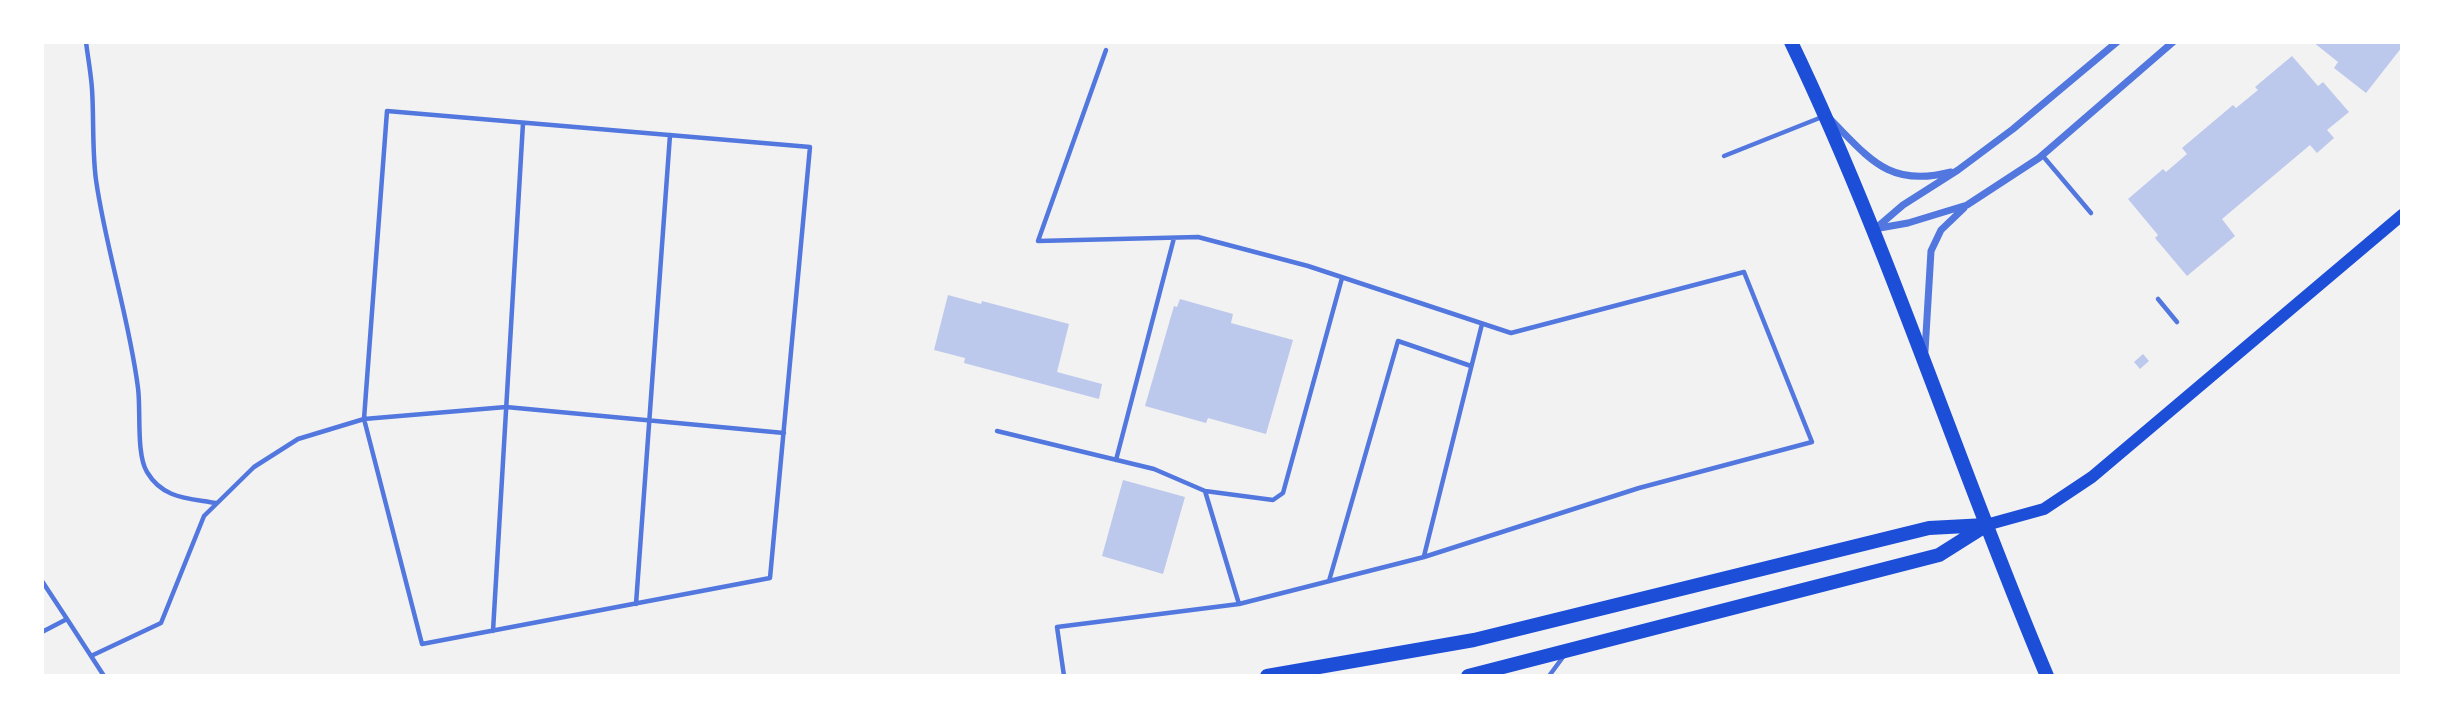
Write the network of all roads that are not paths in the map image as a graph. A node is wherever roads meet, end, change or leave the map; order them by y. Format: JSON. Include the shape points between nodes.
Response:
{"nodes":[{"id":1,"x":86,"y":42,"type":"edge"},
{"id":2,"x":1791,"y":42,"type":"edge"},
{"id":3,"x":2118,"y":42,"type":"edge"},
{"id":4,"x":2173,"y":42,"type":"edge"},
{"id":5,"x":1106,"y":50,"type":"dead end"},
{"id":6,"x":1826,"y":115,"type":"junction"},
{"id":7,"x":523,"y":123,"type":"junction"},
{"id":8,"x":670,"y":135,"type":"junction"},
{"id":9,"x":2042,"y":155,"type":"junction"},
{"id":10,"x":1724,"y":156,"type":"dead end"},
{"id":11,"x":1958,"y":170,"type":"junction"},
{"id":12,"x":1967,"y":205,"type":"junction"},
{"id":13,"x":2091,"y":213,"type":"dead end"},
{"id":14,"x":2402,"y":215,"type":"edge"},
{"id":15,"x":1874,"y":229,"type":"junction"},
{"id":16,"x":1174,"y":238,"type":"junction"},
{"id":17,"x":1342,"y":277,"type":"junction"},
{"id":18,"x":2158,"y":299,"type":"dead end"},
{"id":19,"x":2176,"y":322,"type":"dead end"},
{"id":20,"x":1482,"y":324,"type":"junction"},
{"id":21,"x":1924,"y":358,"type":"junction"},
{"id":22,"x":1471,"y":366,"type":"junction"},
{"id":23,"x":506,"y":407,"type":"junction"},
{"id":24,"x":364,"y":419,"type":"junction"},
{"id":25,"x":650,"y":419,"type":"junction"},
{"id":26,"x":997,"y":431,"type":"dead end"},
{"id":27,"x":784,"y":433,"type":"junction"},
{"id":28,"x":1116,"y":460,"type":"junction"},
{"id":29,"x":1205,"y":491,"type":"junction"},
{"id":30,"x":217,"y":503,"type":"junction"},
{"id":31,"x":1986,"y":525,"type":"junction"},
{"id":32,"x":1424,"y":556,"type":"junction"},
{"id":33,"x":42,"y":581,"type":"edge"},
{"id":34,"x":1329,"y":581,"type":"junction"},
{"id":35,"x":636,"y":604,"type":"junction"},
{"id":36,"x":1239,"y":604,"type":"junction"},
{"id":37,"x":67,"y":619,"type":"junction"},
{"id":38,"x":493,"y":631,"type":"junction"},
{"id":39,"x":42,"y":632,"type":"edge"},
{"id":40,"x":1566,"y":652,"type":"junction"},
{"id":41,"x":91,"y":656,"type":"junction"},
{"id":42,"x":104,"y":676,"type":"edge"},
{"id":43,"x":1064,"y":676,"type":"edge"},
{"id":44,"x":1267,"y":676,"type":"edge"},
{"id":45,"x":1468,"y":676,"type":"edge"},
{"id":46,"x":1549,"y":676,"type":"edge"},
{"id":47,"x":2046,"y":676,"type":"edge"}],
"edges":[{"from":1,"to":30,"type":"lane","via":[[96,178],[129,331],[145,470],[161,490]]},
{"from":2,"to":6,"type":"main road"},
{"from":3,"to":11,"type":"street"},
{"from":4,"to":9,"type":"street"},
{"from":5,"to":16,"type":"lane","via":[[1038,241]]},
{"from":6,"to":10,"type":"lane"},
{"from":6,"to":11,"type":"street","via":[[1885,170],[1919,177]]},
{"from":6,"to":15,"type":"main road"},
{"from":7,"to":8,"type":"lane"},
{"from":7,"to":23,"type":"lane"},
{"from":7,"to":24,"type":"lane","via":[[387,111]]},
{"from":8,"to":25,"type":"lane"},
{"from":8,"to":27,"type":"lane","via":[[810,147]]},
{"from":9,"to":12,"type":"street"},
{"from":9,"to":13,"type":"lane"},
{"from":11,"to":15,"type":"street"},
{"from":12,"to":15,"type":"street"},
{"from":12,"to":21,"type":"street","via":[[1941,230],[1931,251]]},
{"from":14,"to":31,"type":"main road","via":[[2092,477],[2044,509]]},
{"from":15,"to":21,"type":"main road"},
{"from":16,"to":17,"type":"lane","via":[[1198,237]]},
{"from":16,"to":28,"type":"lane"},
{"from":17,"to":20,"type":"lane"},
{"from":17,"to":29,"type":"lane","via":[[1283,493],[1273,500]]},
{"from":18,"to":19,"type":"lane"},
{"from":20,"to":22,"type":"lane"},
{"from":20,"to":32,"type":"lane","via":[[1511,333],[1744,272],[1812,442],[1639,488]]},
{"from":21,"to":31,"type":"main road"},
{"from":22,"to":32,"type":"lane"},
{"from":22,"to":34,"type":"lane","via":[[1398,341]]},
{"from":23,"to":24,"type":"lane"},
{"from":23,"to":25,"type":"lane"},
{"from":23,"to":38,"type":"lane"},
{"from":24,"to":30,"type":"lane","via":[[298,439],[254,467]]},
{"from":24,"to":38,"type":"lane","via":[[422,644]]},
{"from":25,"to":27,"type":"lane"},
{"from":25,"to":35,"type":"lane"},
{"from":26,"to":28,"type":"lane"},
{"from":27,"to":35,"type":"lane","via":[[770,578]]},
{"from":28,"to":29,"type":"lane","via":[[1154,469]]},
{"from":29,"to":36,"type":"lane"},
{"from":30,"to":41,"type":"lane","via":[[204,516],[161,623]]},
{"from":31,"to":40,"type":"main road","via":[[1939,555]]},
{"from":31,"to":44,"type":"main road","via":[[1929,528],[1474,640]]},
{"from":31,"to":47,"type":"main road"},
{"from":32,"to":34,"type":"lane"},
{"from":33,"to":37,"type":"lane"},
{"from":34,"to":36,"type":"lane"},
{"from":35,"to":38,"type":"lane"},
{"from":36,"to":43,"type":"lane","via":[[1057,627]]},
{"from":37,"to":39,"type":"lane"},
{"from":37,"to":41,"type":"lane"},
{"from":40,"to":45,"type":"main road"},
{"from":40,"to":46,"type":"lane"},
{"from":41,"to":42,"type":"lane"}]}
